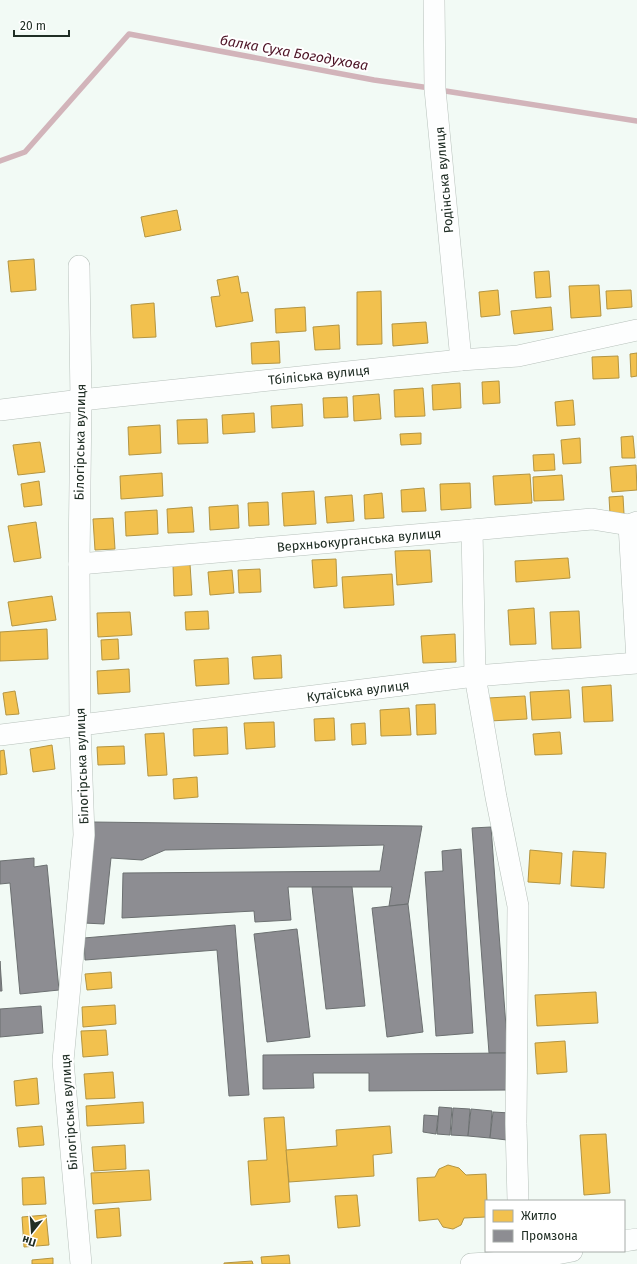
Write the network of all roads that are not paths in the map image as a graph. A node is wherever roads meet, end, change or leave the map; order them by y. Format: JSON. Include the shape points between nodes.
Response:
{"nodes":[{"id":1,"x":434,"y":0,"type":"edge"},
{"id":2,"x":79,"y":266,"type":"dead end"},
{"id":3,"x":637,"y":330,"type":"edge"},
{"id":4,"x":461,"y":360,"type":"junction"},
{"id":5,"x":82,"y":400,"type":"junction"},
{"id":6,"x":0,"y":410,"type":"edge"},
{"id":7,"x":633,"y":524,"type":"edge"},
{"id":8,"x":472,"y":530,"type":"junction"},
{"id":9,"x":79,"y":564,"type":"junction"},
{"id":10,"x":637,"y":661,"type":"edge"},
{"id":11,"x":475,"y":676,"type":"junction"},
{"id":12,"x":80,"y":725,"type":"junction"},
{"id":13,"x":0,"y":734,"type":"edge"},
{"id":14,"x":518,"y":1200,"type":"edge"},
{"id":15,"x":637,"y":1239,"type":"edge"},
{"id":16,"x":625,"y":1241,"type":"edge"},
{"id":17,"x":565,"y":1252,"type":"edge"},
{"id":18,"x":519,"y":1259,"type":"edge"},
{"id":19,"x":81,"y":1264,"type":"edge"},
{"id":20,"x":471,"y":1264,"type":"edge"}],
"edges":[{"from":1,"to":4,"type":"street","name":"Родінська вулиця","via":[[435,89]]},
{"from":2,"to":5,"type":"street","name":"Білогірська вулиця"},
{"from":3,"to":4,"type":"street","name":"Тбіліська вулиця","via":[[518,356]]},
{"from":4,"to":5,"type":"street","name":"Тбіліська вулиця"},
{"from":5,"to":6,"type":"street","name":"Тбіліська вулиця"},
{"from":5,"to":9,"type":"street","name":"Білогірська вулиця"},
{"from":7,"to":8,"type":"street","name":"Верхньокурганська вулиця","via":[[592,519]]},
{"from":7,"to":10,"type":"street"},
{"from":8,"to":9,"type":"street","name":"Верхньокурганська вулиця"},
{"from":8,"to":11,"type":"street"},
{"from":9,"to":12,"type":"street","name":"Білогірська вулиця"},
{"from":10,"to":11,"type":"street","name":"Кутаїська вулиця"},
{"from":11,"to":12,"type":"street","name":"Кутаїська вулиця"},
{"from":11,"to":14,"type":"street","via":[[518,906]]},
{"from":12,"to":13,"type":"street"},
{"from":12,"to":19,"type":"street","name":"Білогірська вулиця","via":[[84,835],[63,1061]]},
{"from":15,"to":16,"type":"street"},
{"from":17,"to":18,"type":"street"},
{"from":18,"to":20,"type":"street"}]}
